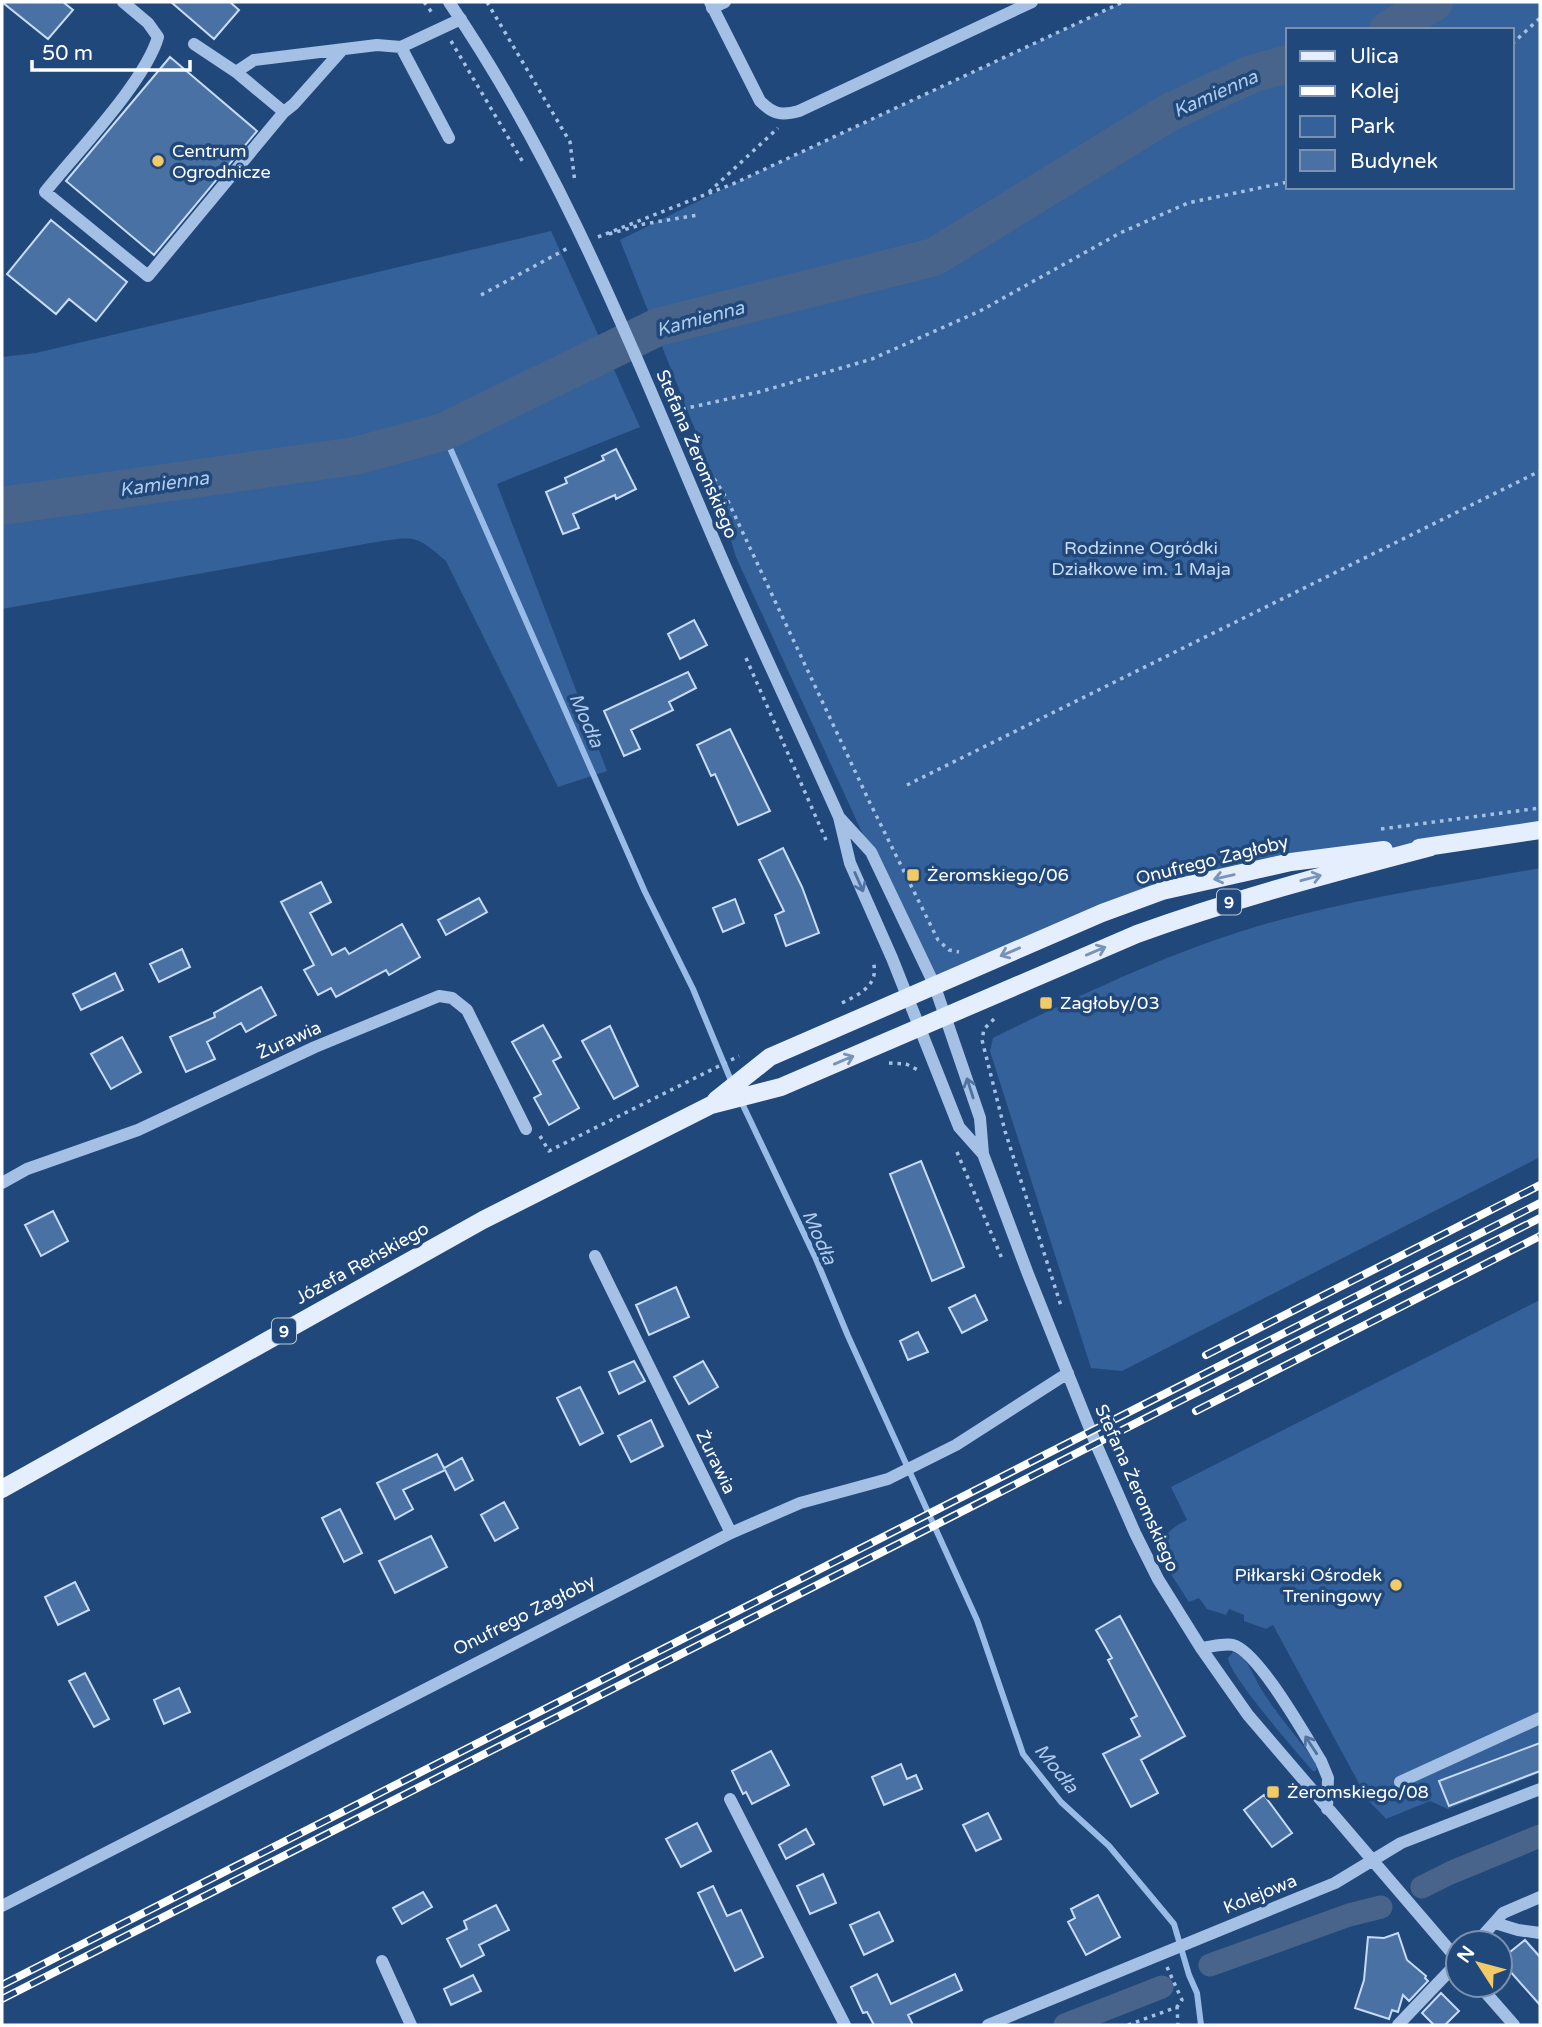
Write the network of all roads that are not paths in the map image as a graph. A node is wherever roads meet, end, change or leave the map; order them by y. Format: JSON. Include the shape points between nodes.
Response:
{"nodes":[{"id":1,"x":123,"y":2,"type":"edge"},
{"id":2,"x":449,"y":2,"type":"edge"},
{"id":3,"x":725,"y":2,"type":"edge"},
{"id":4,"x":1032,"y":2,"type":"edge"},
{"id":5,"x":711,"y":5,"type":"edge"},
{"id":6,"x":461,"y":19,"type":"junction"},
{"id":7,"x":194,"y":44,"type":"dead end"},
{"id":8,"x":401,"y":47,"type":"junction"},
{"id":9,"x":342,"y":50,"type":"junction"},
{"id":10,"x":236,"y":72,"type":"junction"},
{"id":11,"x":284,"y":112,"type":"junction"},
{"id":12,"x":449,"y":138,"type":"dead end"},
{"id":13,"x":839,"y":817,"type":"junction"},
{"id":14,"x":1540,"y":830,"type":"edge"},
{"id":15,"x":1431,"y":846,"type":"junction"},
{"id":16,"x":934,"y":984,"type":"junction"},
{"id":17,"x":907,"y":996,"type":"junction"},
{"id":18,"x":946,"y":1015,"type":"junction"},
{"id":19,"x":919,"y":1027,"type":"junction"},
{"id":20,"x":711,"y":1105,"type":"junction"},
{"id":21,"x":526,"y":1129,"type":"road end"},
{"id":22,"x":984,"y":1154,"type":"junction"},
{"id":23,"x":2,"y":1183,"type":"edge"},
{"id":24,"x":595,"y":1256,"type":"dead end"},
{"id":25,"x":1068,"y":1373,"type":"junction"},
{"id":26,"x":2,"y":1489,"type":"edge"},
{"id":27,"x":731,"y":1533,"type":"junction"},
{"id":28,"x":1201,"y":1648,"type":"junction"},
{"id":29,"x":1540,"y":1718,"type":"edge"},
{"id":30,"x":1400,"y":1782,"type":"dead end"},
{"id":31,"x":1540,"y":1789,"type":"edge"},
{"id":32,"x":730,"y":1800,"type":"dead end"},
{"id":33,"x":1327,"y":1809,"type":"junction"},
{"id":34,"x":1373,"y":1860,"type":"junction"},
{"id":35,"x":1540,"y":1897,"type":"edge"},
{"id":36,"x":2,"y":1906,"type":"edge"},
{"id":37,"x":1495,"y":1923,"type":"junction"},
{"id":38,"x":1489,"y":1929,"type":"edge"},
{"id":39,"x":1540,"y":1933,"type":"edge"},
{"id":40,"x":1444,"y":1944,"type":"edge"},
{"id":41,"x":382,"y":1961,"type":"dead end"},
{"id":42,"x":1444,"y":1976,"type":"edge"},
{"id":43,"x":1491,"y":1999,"type":"edge"},
{"id":44,"x":411,"y":2025,"type":"edge"},
{"id":45,"x":845,"y":2025,"type":"edge"},
{"id":46,"x":988,"y":2025,"type":"edge"},
{"id":47,"x":1398,"y":2025,"type":"edge"},
{"id":48,"x":1514,"y":2025,"type":"edge"}],
"edges":[{"from":1,"to":11,"type":"street","via":[[158,37],[154,50],[121,99],[45,192],[148,276]]},
{"from":2,"to":6,"type":"street","name":"Stefana Żeromskiego"},
{"from":3,"to":5,"type":"street"},
{"from":4,"to":5,"type":"street","via":[[784,115],[760,100]]},
{"from":6,"to":8,"type":"street"},
{"from":6,"to":13,"type":"street","name":"Stefana Żeromskiego","via":[[523,121],[600,273]]},
{"from":7,"to":10,"type":"street"},
{"from":8,"to":9,"type":"street"},
{"from":8,"to":12,"type":"street"},
{"from":9,"to":10,"type":"street","via":[[254,60]]},
{"from":9,"to":11,"type":"street"},
{"from":10,"to":11,"type":"street"},
{"from":13,"to":16,"type":"street","name":"Stefana Żeromskiego","via":[[871,852]]},
{"from":13,"to":17,"type":"street","name":"Stefana Żeromskiego","one_way":true,"via":[[850,863]]},
{"from":14,"to":15,"type":"main road","name":"Onufrego Zagłoby","number":"9"},
{"from":15,"to":16,"type":"main road","name":"Onufrego Zagłoby","number":"9","one_way":true,"via":[[1338,854],[1162,891]]},
{"from":18,"to":15,"type":"main road","name":"Onufrego Zagłoby","number":"9","one_way":true,"via":[[1195,912]]},
{"from":16,"to":17,"type":"main road","name":"Józefa Reńskiego","number":"9"},
{"from":16,"to":18,"type":"street","name":"Stefana Żeromskiego"},
{"from":17,"to":19,"type":"street","name":"Stefana Żeromskiego"},
{"from":17,"to":20,"type":"main road","name":"Józefa Reńskiego","number":"9","via":[[770,1057]]},
{"from":18,"to":19,"type":"main road","name":"Józefa Reńskiego","number":"9"},
{"from":22,"to":18,"type":"street","name":"Stefana Żeromskiego","one_way":true,"via":[[980,1118]]},
{"from":20,"to":19,"type":"main road","name":"Józefa Reńskiego","number":"9","one_way":true,"via":[[781,1087]]},
{"from":19,"to":22,"type":"street","name":"Stefana Żeromskiego","via":[[959,1127]]},
{"from":20,"to":26,"type":"main road","name":"Józefa Reńskiego","number":"9","via":[[483,1220]]},
{"from":21,"to":23,"type":"street","name":"Żurawia","via":[[467,1010],[452,998],[439,996],[315,1047],[138,1130],[27,1169]]},
{"from":22,"to":25,"type":"street","name":"Stefana Żeromskiego"},
{"from":24,"to":27,"type":"street","name":"Żurawia"},
{"from":25,"to":27,"type":"street","name":"Onufrego Zagłoby","via":[[956,1445],[888,1479],[800,1503]]},
{"from":25,"to":28,"type":"street","name":"Stefana Żeromskiego","via":[[1135,1533]]},
{"from":27,"to":36,"type":"street","name":"Onufrego Zagłoby"},
{"from":28,"to":33,"type":"street","name":"Stefana Żeromskiego","via":[[1248,1715]]},
{"from":33,"to":28,"type":"street","one_way":true,"via":[[1328,1778],[1321,1761],[1257,1662],[1231,1644]]},
{"from":29,"to":30,"type":"street"},
{"from":31,"to":34,"type":"street","name":"Kolejowa","via":[[1401,1843]]},
{"from":32,"to":45,"type":"street"},
{"from":33,"to":34,"type":"street","name":"Stefana Żeromskiego"},
{"from":34,"to":40,"type":"street","name":"Stefana Żeromskiego"},
{"from":34,"to":46,"type":"street","name":"Kolejowa","via":[[1335,1883]]},
{"from":35,"to":37,"type":"street","via":[[1503,1913]]},
{"from":37,"to":38,"type":"street"},
{"from":37,"to":39,"type":"street"},
{"from":41,"to":44,"type":"street"},
{"from":42,"to":47,"type":"street"},
{"from":43,"to":48,"type":"street"}]}
